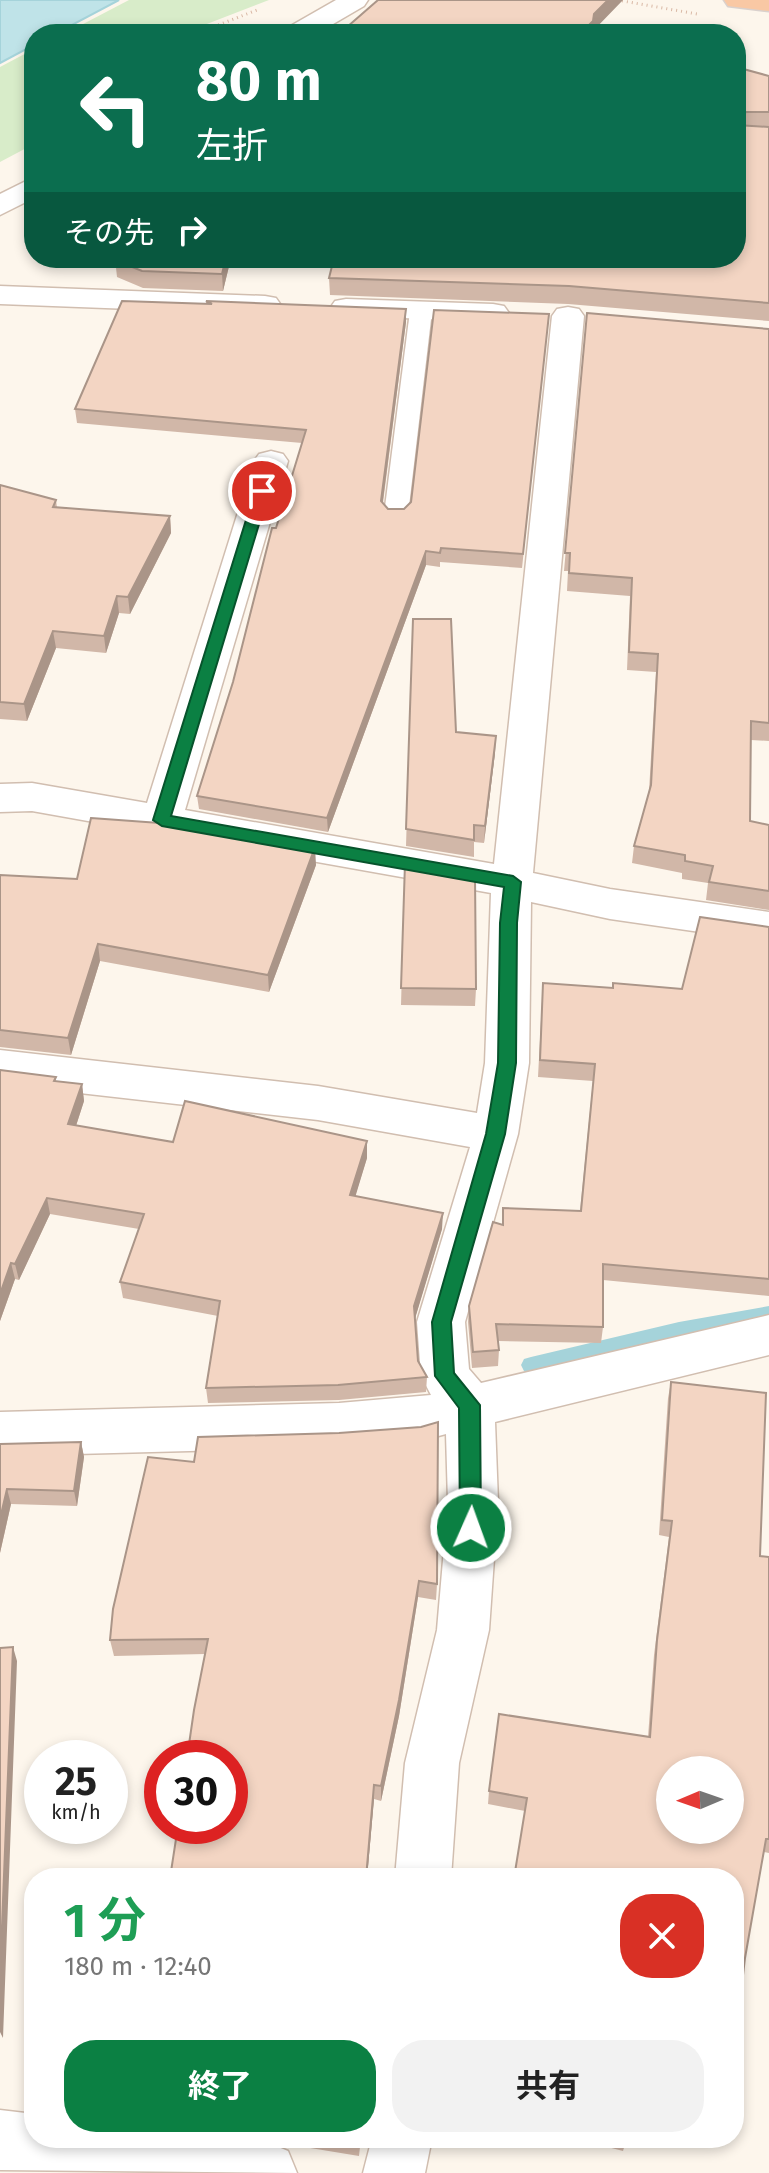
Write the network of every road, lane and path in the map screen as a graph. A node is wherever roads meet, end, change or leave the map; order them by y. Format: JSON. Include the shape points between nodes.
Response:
{"nodes":[{"id":1,"x":355,"y":0,"type":"edge"},
{"id":2,"x":737,"y":0,"type":"edge"},
{"id":3,"x":769,"y":3,"type":"edge"},
{"id":4,"x":269,"y":7,"type":"dead end"},
{"id":5,"x":222,"y":24,"type":"edge"},
{"id":6,"x":314,"y":24,"type":"edge"},
{"id":7,"x":24,"y":192,"type":"edge"},
{"id":8,"x":0,"y":206,"type":"edge"},
{"id":9,"x":0,"y":295,"type":"edge"},
{"id":10,"x":421,"y":311,"type":"junction"},
{"id":11,"x":271,"y":461,"type":"dead end"},
{"id":12,"x":396,"y":515,"type":"edge"},
{"id":13,"x":0,"y":798,"type":"edge"},
{"id":14,"x":162,"y":820,"type":"junction"},
{"id":15,"x":513,"y":882,"type":"junction"},
{"id":16,"x":769,"y":927,"type":"edge"},
{"id":17,"x":0,"y":1067,"type":"edge"},
{"id":18,"x":496,"y":1134,"type":"junction"},
{"id":19,"x":769,"y":1335,"type":"edge"},
{"id":20,"x":470,"y":1405,"type":"junction"},
{"id":21,"x":0,"y":1434,"type":"edge"},
{"id":22,"x":424,"y":1868,"type":"edge"},
{"id":23,"x":0,"y":2140,"type":"edge"},
{"id":24,"x":24,"y":2143,"type":"edge"},
{"id":25,"x":64,"y":2148,"type":"edge"},
{"id":26,"x":400,"y":2148,"type":"edge"},
{"id":27,"x":266,"y":2173,"type":"edge"},
{"id":28,"x":394,"y":2173,"type":"edge"}],
"edges":[{"from":1,"to":6,"type":"street"},
{"from":2,"to":3,"type":"highway"},
{"from":4,"to":5,"type":"path"},
{"from":7,"to":8,"type":"street"},
{"from":9,"to":10,"type":"street"},
{"from":10,"to":12,"type":"lane"},
{"from":10,"to":15,"type":"street","via":[[557,316]]},
{"from":11,"to":14,"type":"street"},
{"from":13,"to":14,"type":"street","via":[[32,797]]},
{"from":14,"to":15,"type":"street"},
{"from":15,"to":16,"type":"street","via":[[610,904]]},
{"from":15,"to":18,"type":"street","via":[[507,1063]]},
{"from":17,"to":18,"type":"street","via":[[318,1103]]},
{"from":18,"to":20,"type":"street","via":[[441,1322],[445,1376]]},
{"from":19,"to":20,"type":"street"},
{"from":20,"to":21,"type":"street","via":[[420,1419],[339,1425]]},
{"from":20,"to":22,"type":"street","via":[[473,1502],[463,1630],[432,1763]]},
{"from":23,"to":24,"type":"street"},
{"from":25,"to":27,"type":"street"},
{"from":26,"to":28,"type":"street"}]}
